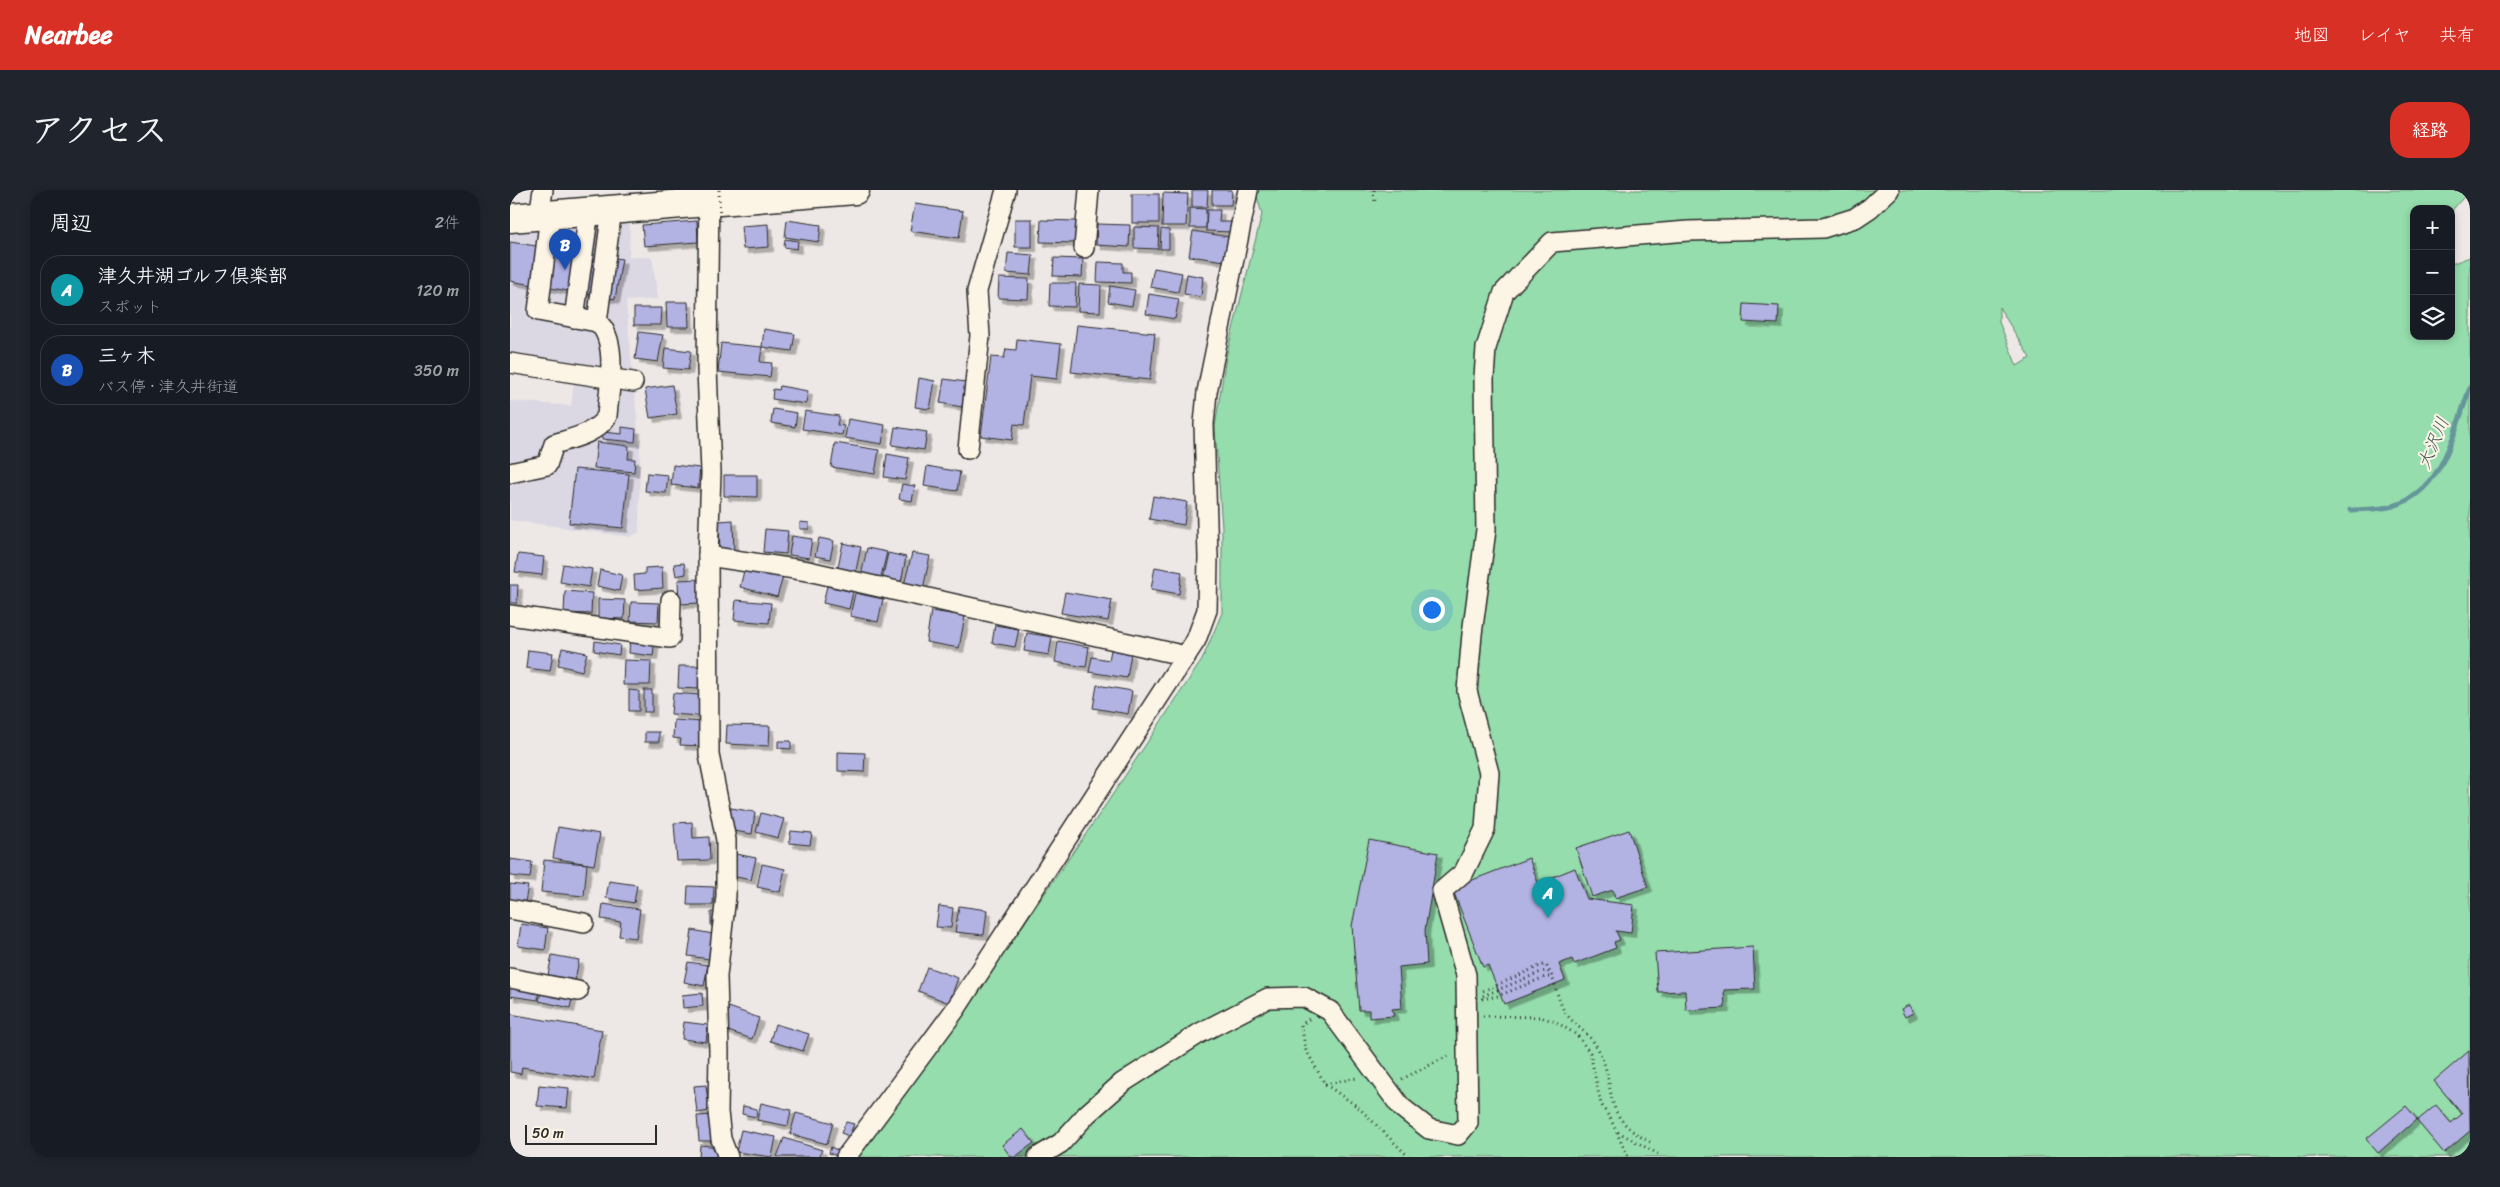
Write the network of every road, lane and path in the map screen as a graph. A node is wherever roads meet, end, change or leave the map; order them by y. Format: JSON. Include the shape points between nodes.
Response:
{"nodes":[{"id":1,"x":855,"y":190,"type":"edge"},
{"id":2,"x":1006,"y":190,"type":"edge"},
{"id":3,"x":1089,"y":190,"type":"edge"},
{"id":4,"x":1248,"y":190,"type":"edge"},
{"id":5,"x":1374,"y":190,"type":"edge"},
{"id":6,"x":1888,"y":190,"type":"edge"},
{"id":7,"x":714,"y":202,"type":"edge"},
{"id":8,"x":1375,"y":204,"type":"dead end"},
{"id":9,"x":544,"y":207,"type":"edge"},
{"id":10,"x":600,"y":210,"type":"junction"},
{"id":11,"x":510,"y":218,"type":"edge"},
{"id":12,"x":1084,"y":248,"type":"dead end"},
{"id":13,"x":574,"y":318,"type":"junction"},
{"id":14,"x":597,"y":322,"type":"junction"},
{"id":15,"x":510,"y":363,"type":"edge"},
{"id":16,"x":609,"y":378,"type":"junction"},
{"id":17,"x":633,"y":382,"type":"dead end"},
{"id":18,"x":968,"y":448,"type":"dead end"},
{"id":19,"x":510,"y":473,"type":"edge"},
{"id":20,"x":708,"y":556,"type":"junction"},
{"id":21,"x":671,"y":600,"type":"dead end"},
{"id":22,"x":510,"y":615,"type":"edge"},
{"id":23,"x":1186,"y":656,"type":"junction"},
{"id":24,"x":510,"y":909,"type":"edge"},
{"id":25,"x":584,"y":923,"type":"dead end"},
{"id":26,"x":1552,"y":976,"type":"junction"},
{"id":27,"x":510,"y":978,"type":"edge"},
{"id":28,"x":1505,"y":987,"type":"dead end"},
{"id":29,"x":578,"y":991,"type":"dead end"},
{"id":30,"x":1478,"y":1015,"type":"dead end"},
{"id":31,"x":1616,"y":1130,"type":"junction"},
{"id":32,"x":1650,"y":1142,"type":"dead end"},
{"id":33,"x":1658,"y":1154,"type":"dead end"},
{"id":34,"x":1047,"y":1155,"type":"edge"},
{"id":35,"x":728,"y":1157,"type":"edge"},
{"id":36,"x":846,"y":1157,"type":"edge"},
{"id":37,"x":1628,"y":1157,"type":"edge"}],
"edges":[{"from":1,"to":7,"type":"highway"},
{"from":2,"to":18,"type":"street","via":[[976,291],[980,336]]},
{"from":3,"to":12,"type":"street"},
{"from":4,"to":23,"type":"street","via":[[1207,392],[1204,424],[1207,610]]},
{"from":5,"to":8,"type":"path"},
{"from":6,"to":34,"type":"street","via":[[1855,218],[1823,228],[1688,230],[1552,242],[1504,292],[1486,348],[1486,530],[1467,691],[1489,773],[1485,829],[1464,872],[1442,891],[1466,975],[1468,1123],[1458,1135],[1429,1129],[1401,1107],[1330,1011],[1304,997],[1268,998],[1200,1033],[1122,1083]]},
{"from":7,"to":10,"type":"highway"},
{"from":7,"to":20,"type":"street","via":[[706,368],[711,473]]},
{"from":9,"to":10,"type":"highway"},
{"from":9,"to":11,"type":"highway"},
{"from":9,"to":13,"type":"street","via":[[538,311]]},
{"from":10,"to":13,"type":"street"},
{"from":10,"to":14,"type":"street"},
{"from":13,"to":14,"type":"street"},
{"from":14,"to":16,"type":"street","via":[[606,331],[611,345]]},
{"from":15,"to":16,"type":"street"},
{"from":16,"to":17,"type":"street"},
{"from":16,"to":19,"type":"street","via":[[607,416],[602,423],[586,434],[554,444],[547,465]]},
{"from":20,"to":23,"type":"street","via":[[808,571]]},
{"from":20,"to":35,"type":"street","via":[[709,755],[726,840],[726,896],[717,976],[718,1112],[721,1139]]},
{"from":21,"to":22,"type":"street","via":[[670,638]]},
{"from":23,"to":36,"type":"street","via":[[955,1010]]},
{"from":24,"to":25,"type":"street"},
{"from":26,"to":26,"type":"path","via":[[1498,996],[1476,999],[1487,989],[1542,965],[1546,965]]},
{"from":26,"to":28,"type":"path","via":[[1547,971],[1541,972]]},
{"from":26,"to":32,"type":"path","via":[[1568,1016],[1589,1036],[1604,1061],[1615,1112],[1626,1127]]},
{"from":27,"to":29,"type":"street"},
{"from":30,"to":31,"type":"path","via":[[1540,1017],[1556,1022],[1577,1035],[1590,1053],[1601,1104]]},
{"from":31,"to":33,"type":"path"},
{"from":31,"to":37,"type":"path"}]}
